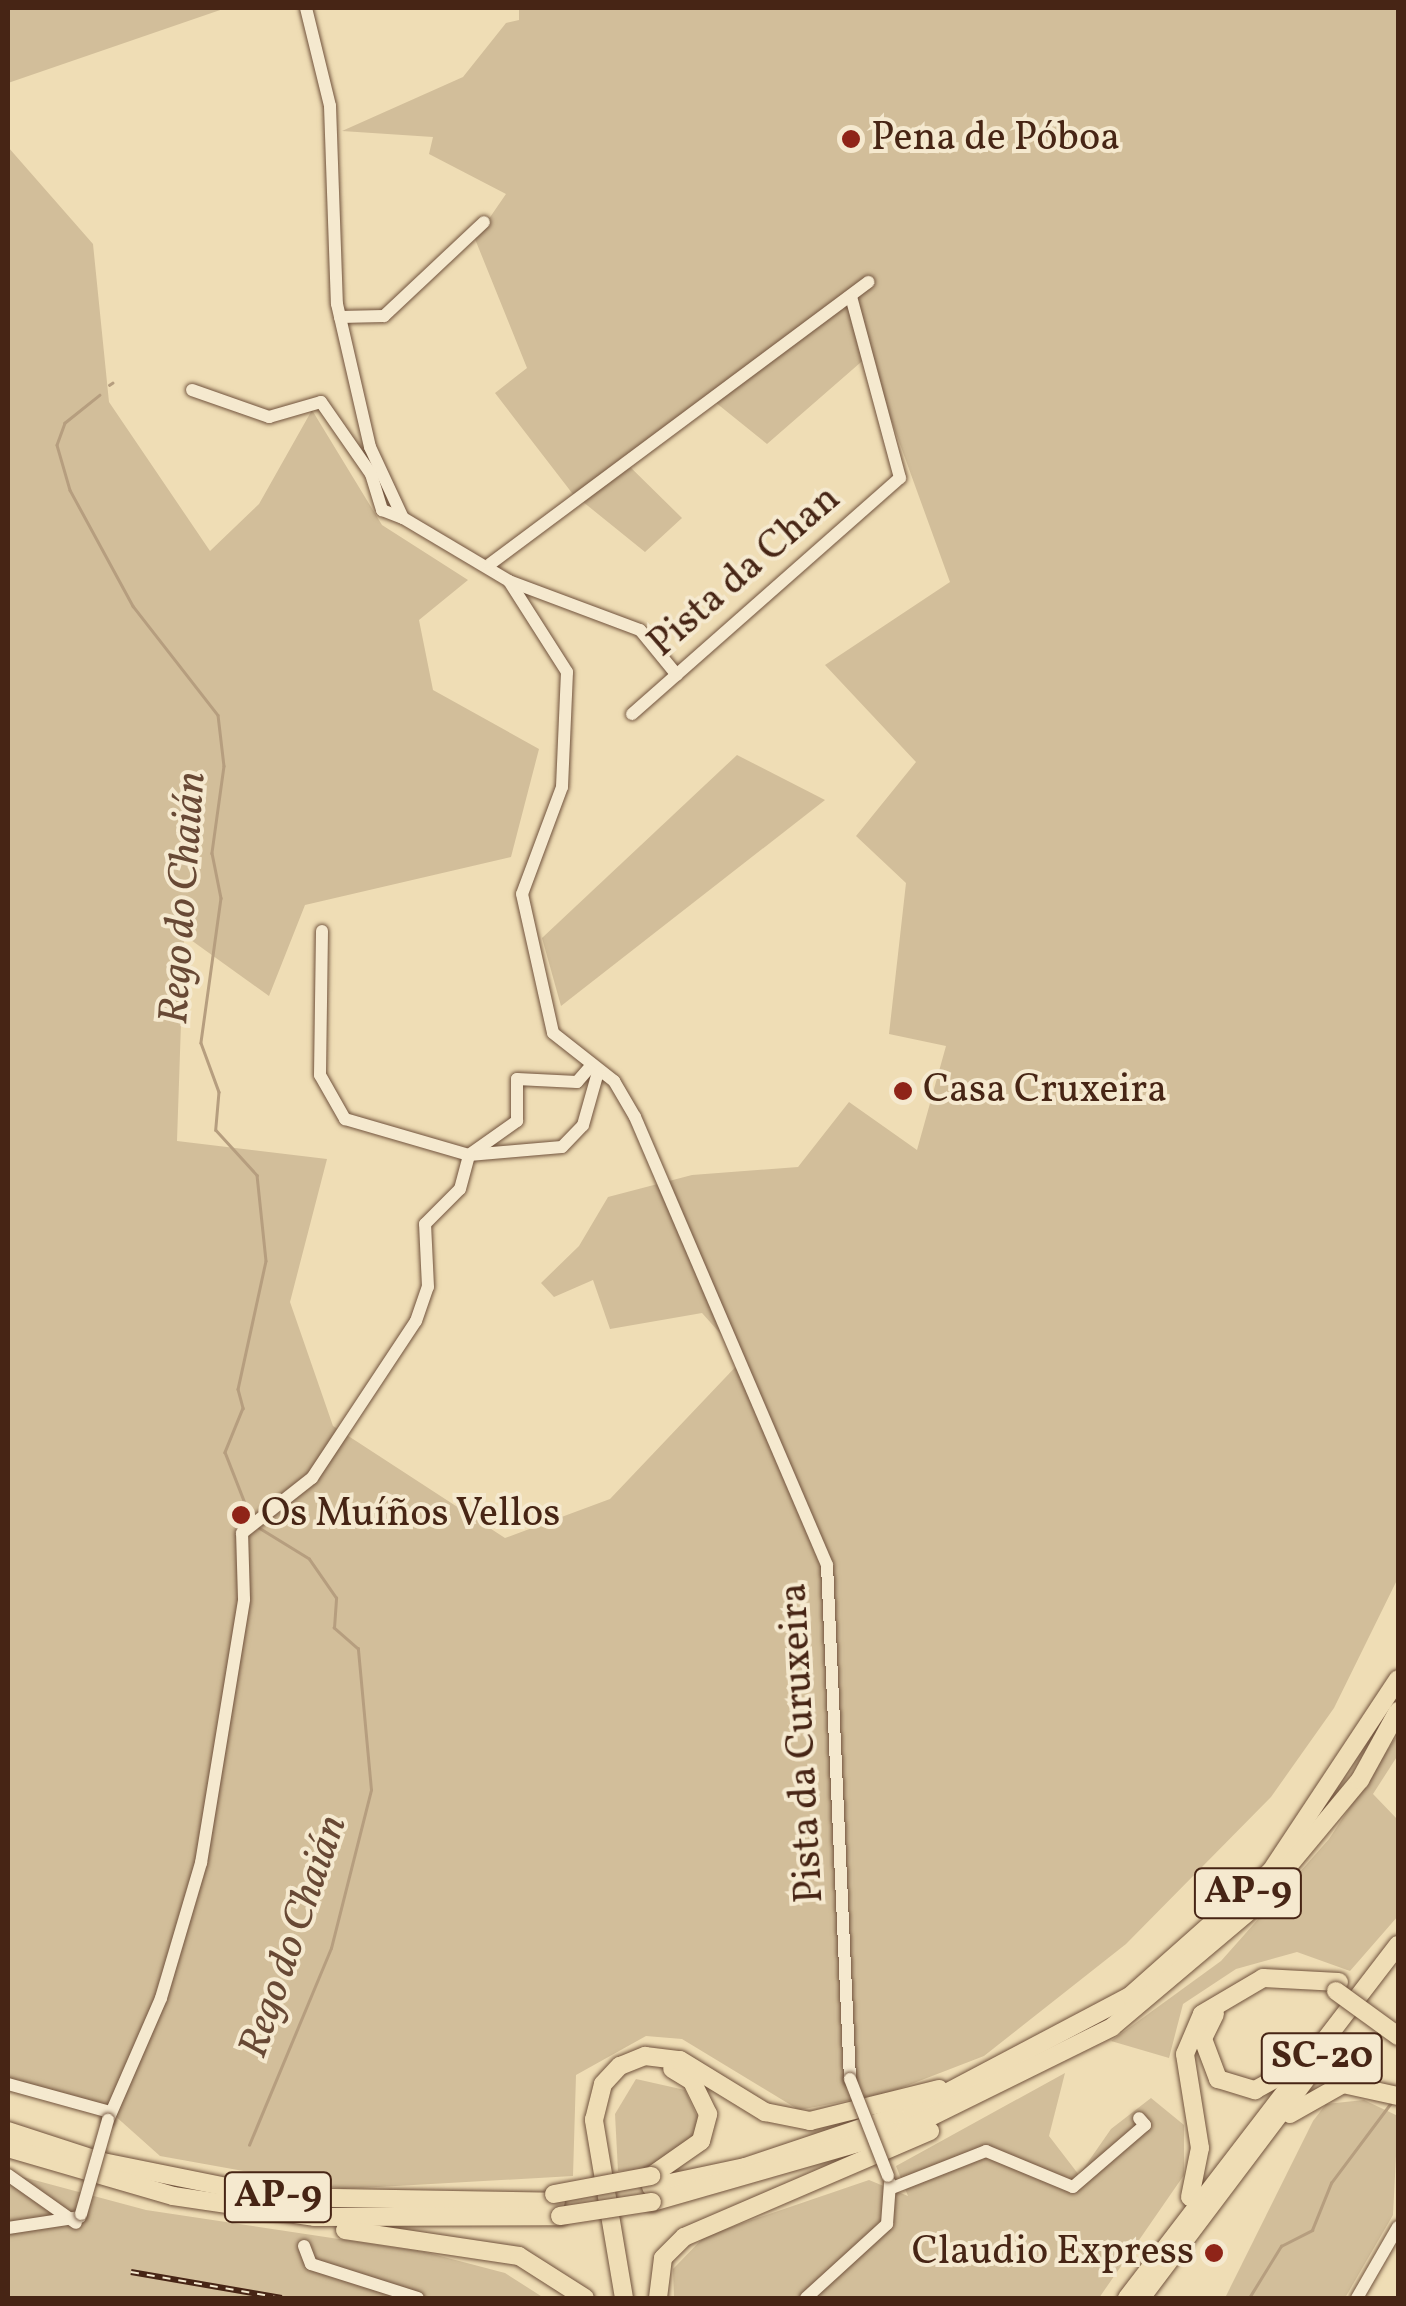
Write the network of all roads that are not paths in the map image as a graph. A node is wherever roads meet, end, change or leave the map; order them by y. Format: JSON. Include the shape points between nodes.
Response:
{"nodes":[{"id":1,"x":306,"y":8,"type":"edge"},
{"id":2,"x":484,"y":222,"type":"dead end"},
{"id":3,"x":869,"y":282,"type":"dead end"},
{"id":4,"x":852,"y":296,"type":"junction"},
{"id":5,"x":340,"y":317,"type":"junction"},
{"id":6,"x":192,"y":390,"type":"dead end"},
{"id":7,"x":403,"y":518,"type":"junction"},
{"id":8,"x":490,"y":564,"type":"junction"},
{"id":9,"x":509,"y":581,"type":"junction"},
{"id":10,"x":677,"y":675,"type":"junction"},
{"id":11,"x":632,"y":714,"type":"dead end"},
{"id":12,"x":322,"y":930,"type":"dead end"},
{"id":13,"x":594,"y":1069,"type":"junction"},
{"id":14,"x":469,"y":1155,"type":"junction"},
{"id":15,"x":1398,"y":1679,"type":"edge"},
{"id":16,"x":1398,"y":1711,"type":"edge"},
{"id":17,"x":1398,"y":1945,"type":"edge"},
{"id":18,"x":1398,"y":1963,"type":"edge"},
{"id":19,"x":1338,"y":1986,"type":"junction"},
{"id":20,"x":1398,"y":2024,"type":"edge"},
{"id":21,"x":1112,"y":2026,"type":"junction"},
{"id":22,"x":1398,"y":2036,"type":"edge"},
{"id":23,"x":1304,"y":2061,"type":"junction"},
{"id":24,"x":987,"y":2075,"type":"junction"},
{"id":25,"x":8,"y":2084,"type":"edge"},
{"id":26,"x":1398,"y":2096,"type":"edge"},
{"id":27,"x":109,"y":2116,"type":"junction"},
{"id":28,"x":1139,"y":2118,"type":"dead end"},
{"id":29,"x":8,"y":2131,"type":"edge"},
{"id":30,"x":8,"y":2148,"type":"edge"},
{"id":31,"x":1247,"y":2154,"type":"junction"},
{"id":32,"x":8,"y":2176,"type":"edge"},
{"id":33,"x":890,"y":2182,"type":"junction"},
{"id":34,"x":651,"y":2188,"type":"junction"},
{"id":35,"x":173,"y":2196,"type":"junction"},
{"id":36,"x":557,"y":2204,"type":"junction"},
{"id":37,"x":1185,"y":2213,"type":"junction"},
{"id":38,"x":78,"y":2218,"type":"junction"},
{"id":39,"x":1398,"y":2227,"type":"edge"},
{"id":40,"x":8,"y":2228,"type":"edge"},
{"id":41,"x":304,"y":2246,"type":"dead end"},
{"id":42,"x":418,"y":2298,"type":"edge"},
{"id":43,"x":585,"y":2298,"type":"edge"},
{"id":44,"x":624,"y":2298,"type":"edge"},
{"id":45,"x":635,"y":2298,"type":"edge"},
{"id":46,"x":658,"y":2298,"type":"edge"},
{"id":47,"x":806,"y":2298,"type":"edge"},
{"id":48,"x":1127,"y":2298,"type":"edge"},
{"id":49,"x":1142,"y":2298,"type":"edge"},
{"id":50,"x":1356,"y":2298,"type":"edge"}],
"edges":[{"from":1,"to":5,"type":"street","via":[[330,106]]},
{"from":2,"to":5,"type":"street","via":[[384,316]]},
{"from":3,"to":4,"type":"street"},
{"from":4,"to":8,"type":"street"},
{"from":4,"to":10,"type":"street","name":"Pista da Chan","via":[[900,478]]},
{"from":5,"to":7,"type":"street","via":[[370,447]]},
{"from":6,"to":7,"type":"street","via":[[269,417],[321,402],[370,474],[382,510]]},
{"from":7,"to":8,"type":"street"},
{"from":8,"to":9,"type":"street"},
{"from":9,"to":10,"type":"street","via":[[640,630]]},
{"from":9,"to":13,"type":"street","name":"Pista da Curuxeira","via":[[571,692],[562,787],[522,894],[553,1033]]},
{"from":10,"to":11,"type":"street","name":"Pista da Chan"},
{"from":12,"to":14,"type":"street","via":[[320,1076],[328,1103],[346,1118]]},
{"from":13,"to":14,"type":"street","via":[[582,1126],[566,1145]]},
{"from":13,"to":14,"type":"street","via":[[577,1082],[519,1077],[517,1121]]},
{"from":13,"to":33,"type":"street","name":"Pista da Curuxeira","bridge":true,"via":[[635,1116],[827,1566],[850,2079]]},
{"from":14,"to":27,"type":"street","via":[[460,1188],[425,1224],[428,1286],[416,1321],[312,1478],[251,1522],[201,1863],[161,1998]]},
{"from":15,"to":24,"type":"highway","number":"AP-9","via":[[1319,1809],[1216,1924],[1130,1996]]},
{"from":16,"to":21,"type":"highway","number":"AP-9","via":[[1360,1780],[1255,1906]]},
{"from":17,"to":23,"type":"highway","number":"SC-20"},
{"from":18,"to":31,"type":"highway","number":"SC-20"},
{"from":19,"to":20,"type":"highway"},
{"from":19,"to":22,"type":"highway","bridge":true},
{"from":19,"to":23,"type":"highway","via":[[1282,1983],[1246,1992],[1217,2012],[1203,2039],[1210,2070],[1245,2090]]},
{"from":19,"to":37,"type":"highway","via":[[1263,1978],[1225,1994],[1194,2026],[1185,2072],[1200,2163]]},
{"from":21,"to":34,"type":"highway","number":"AP-9","via":[[906,2130]]},
{"from":21,"to":46,"type":"highway","via":[[1014,2092],[684,2237],[663,2258]]},
{"from":23,"to":37,"type":"highway","number":"SC-20"},
{"from":24,"to":34,"type":"highway","number":"AP-9","via":[[831,2139]]},
{"from":24,"to":44,"type":"highway","via":[[810,2121],[765,2112],[680,2060],[645,2056],[620,2066],[602,2084],[594,2120]]},
{"from":25,"to":27,"type":"street"},
{"from":26,"to":31,"type":"highway","via":[[1370,2086],[1318,2092]]},
{"from":27,"to":38,"type":"street","bridge":true},
{"from":28,"to":33,"type":"street","via":[[1145,2125],[1072,2187],[986,2151]]},
{"from":29,"to":36,"type":"highway","number":"AP-9","via":[[229,2190],[452,2205]]},
{"from":30,"to":35,"type":"highway","number":"AP-9"},
{"from":31,"to":49,"type":"highway","number":"SC-20"},
{"from":32,"to":38,"type":"street"},
{"from":33,"to":47,"type":"street","via":[[887,2224]]},
{"from":34,"to":36,"type":"highway","number":"AP-9","bridge":true},
{"from":34,"to":36,"type":"highway","bridge":true},
{"from":34,"to":45,"type":"highway","via":[[701,2140],[708,2114],[692,2081],[645,2065],[618,2081],[601,2122]]},
{"from":35,"to":36,"type":"highway","number":"AP-9","via":[[354,2220]]},
{"from":35,"to":43,"type":"highway","via":[[520,2256]]},
{"from":37,"to":48,"type":"highway","number":"SC-20"},
{"from":38,"to":40,"type":"street"},
{"from":39,"to":50,"type":"street"},
{"from":41,"to":42,"type":"street","via":[[311,2264]]}]}
